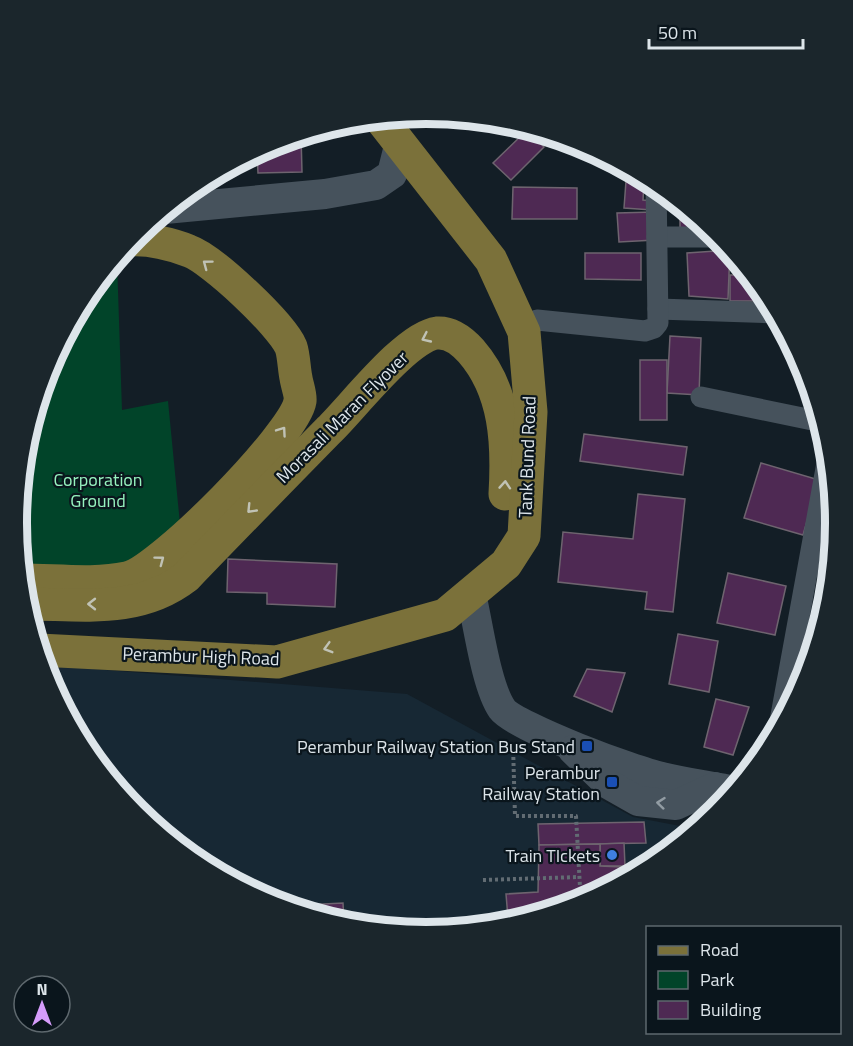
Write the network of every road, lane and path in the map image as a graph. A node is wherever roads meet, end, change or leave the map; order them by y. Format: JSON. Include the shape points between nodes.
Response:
{"nodes":[{"id":1,"x":391,"y":130,"type":"edge"},
{"id":2,"x":656,"y":197,"type":"edge"},
{"id":3,"x":181,"y":207,"type":"edge"},
{"id":4,"x":657,"y":237,"type":"junction"},
{"id":5,"x":705,"y":237,"type":"edge"},
{"id":6,"x":145,"y":240,"type":"edge"},
{"id":7,"x":658,"y":309,"type":"junction"},
{"id":8,"x":766,"y":313,"type":"edge"},
{"id":9,"x":524,"y":332,"type":"junction"},
{"id":10,"x":701,"y":397,"type":"dead end"},
{"id":11,"x":812,"y":420,"type":"edge"},
{"id":12,"x":824,"y":484,"type":"edge"},
{"id":13,"x":506,"y":564,"type":"junction"},
{"id":14,"x":31,"y":580,"type":"edge"},
{"id":15,"x":466,"y":598,"type":"junction"},
{"id":16,"x":36,"y":604,"type":"edge"},
{"id":17,"x":42,"y":630,"type":"edge"},
{"id":18,"x":48,"y":650,"type":"edge"},
{"id":19,"x":783,"y":703,"type":"edge"},
{"id":20,"x":512,"y":717,"type":"junction"},
{"id":21,"x":724,"y":789,"type":"edge"},
{"id":22,"x":579,"y":877,"type":"junction"},
{"id":23,"x":483,"y":880,"type":"dead end"},
{"id":24,"x":580,"y":887,"type":"dead end"}],
"edges":[{"from":1,"to":3,"type":"main road","via":[[392,174],[376,185],[325,194]]},
{"from":1,"to":9,"type":"main road","name":"Tank Bund Road","via":[[491,261]]},
{"from":2,"to":4,"type":"street"},
{"from":4,"to":5,"type":"street"},
{"from":4,"to":7,"type":"street"},
{"from":14,"to":6,"type":"main road","name":"Morasali Maran Flyover","one_way":true,"via":[[118,579],[148,569],[216,507],[282,432],[300,401],[291,346],[254,299],[191,251]]},
{"from":7,"to":8,"type":"street"},
{"from":7,"to":9,"type":"street","via":[[658,323],[645,331],[537,320]]},
{"from":9,"to":13,"type":"main road","name":"Tank Bund Road","via":[[531,412],[524,536]]},
{"from":10,"to":11,"type":"street"},
{"from":12,"to":19,"type":"street"},
{"from":13,"to":15,"type":"main road","name":"Tank Bund Road"},
{"from":13,"to":16,"type":"main road","name":"Morasali Maran Flyover","one_way":true,"via":[[501,538],[507,460],[503,419],[494,385],[465,344],[453,335],[437,333],[420,339],[375,380],[186,577],[167,592],[147,600],[111,604]]},
{"from":15,"to":17,"type":"main road","via":[[439,596],[274,640]]},
{"from":15,"to":18,"type":"main road","name":"Perambur High Road","one_way":true,"via":[[445,615],[277,662]]},
{"from":15,"to":20,"type":"main road","via":[[494,694]]},
{"from":20,"to":21,"type":"main road","via":[[563,741],[608,784],[638,801],[676,805]]},
{"from":20,"to":22,"type":"path","via":[[515,816],[576,816]]},
{"from":22,"to":23,"type":"path"},
{"from":22,"to":24,"type":"path"}]}
